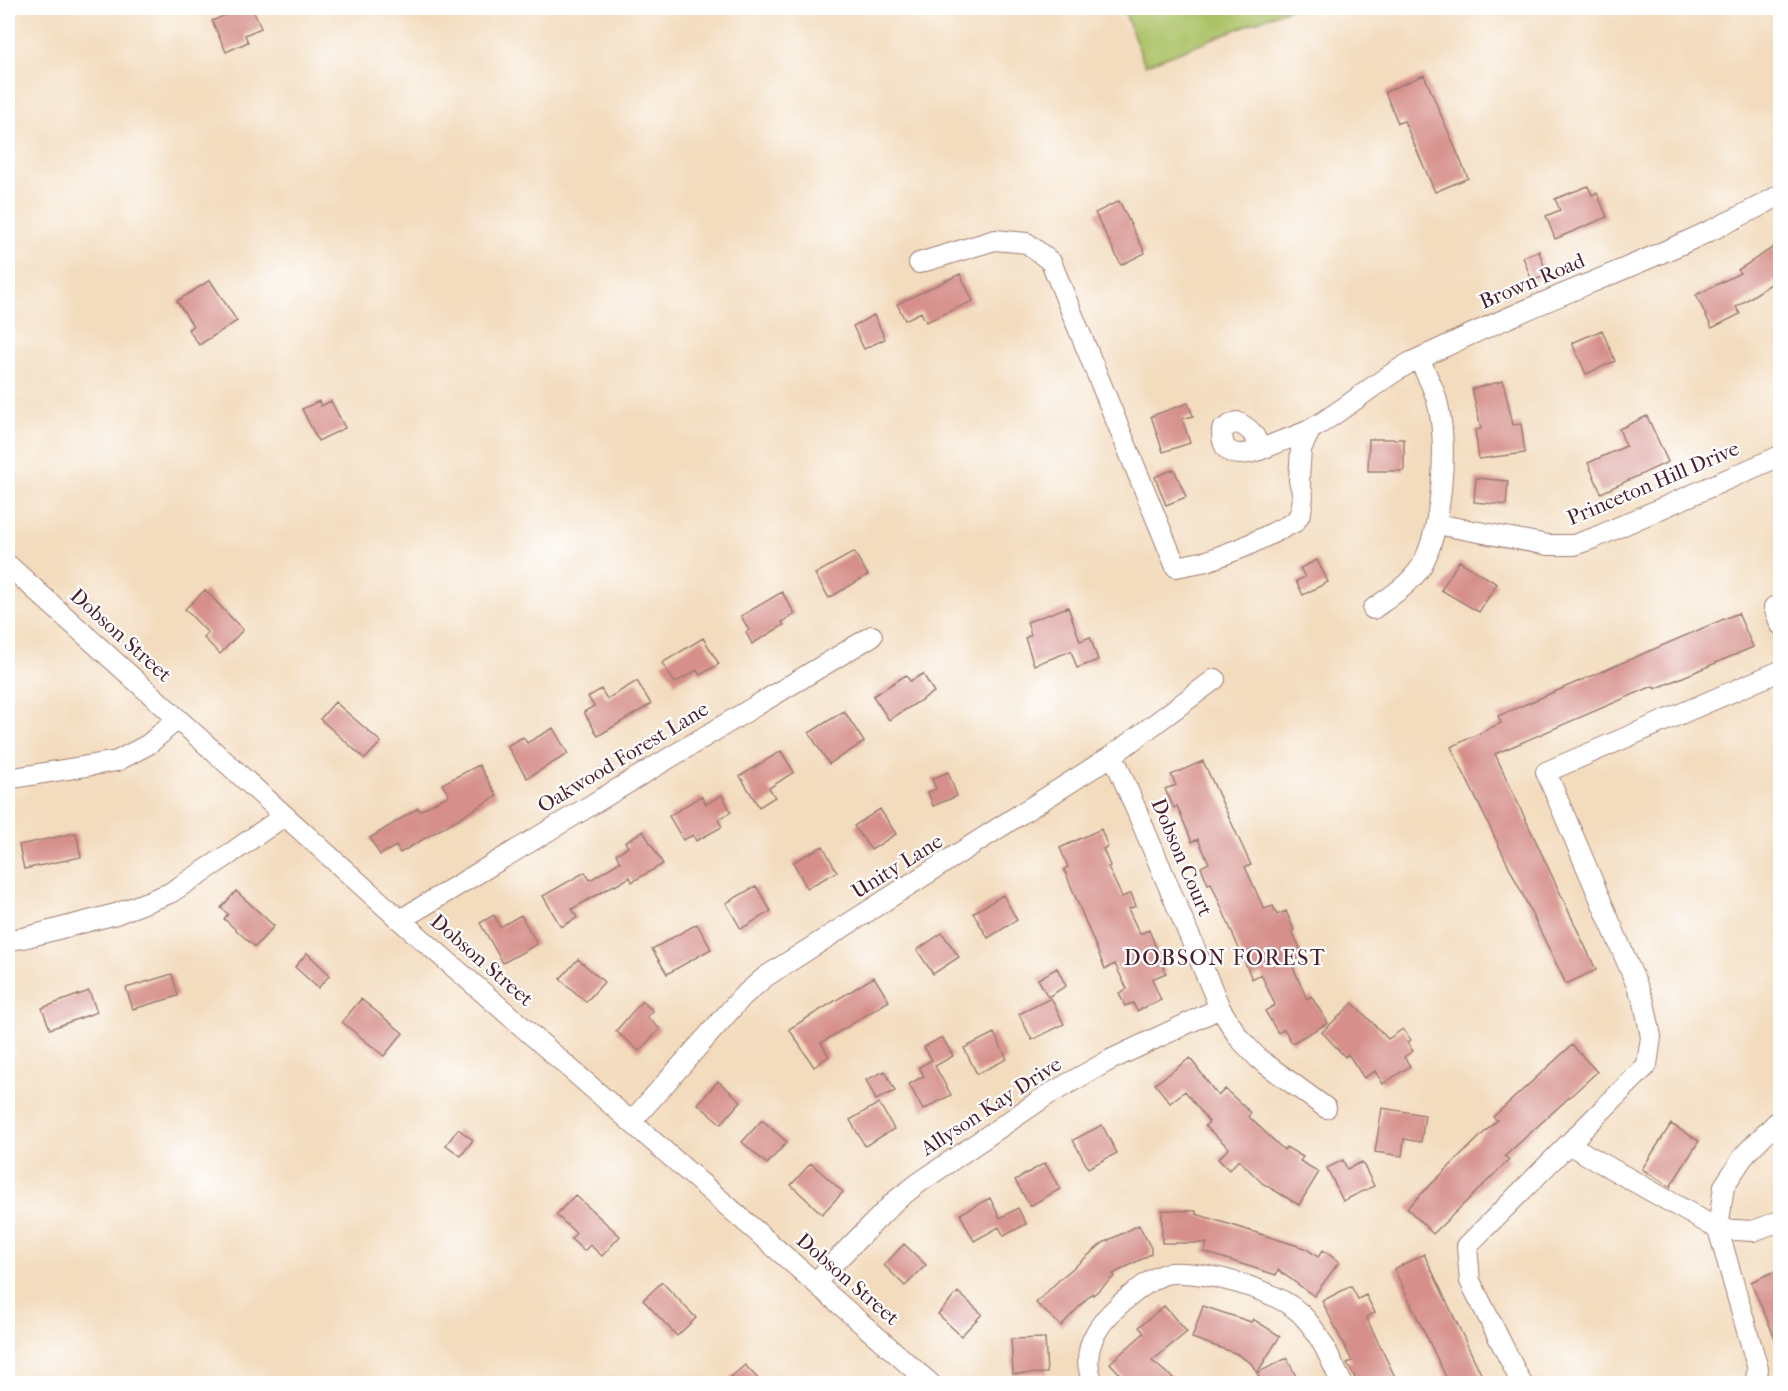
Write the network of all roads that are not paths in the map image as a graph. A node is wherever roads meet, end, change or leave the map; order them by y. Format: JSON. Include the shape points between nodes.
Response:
{"nodes":[{"id":1,"x":1780,"y":195,"type":"edge"},
{"id":2,"x":919,"y":263,"type":"dead end"},
{"id":3,"x":1419,"y":359,"type":"junction"},
{"id":4,"x":1311,"y":429,"type":"junction"},
{"id":5,"x":1260,"y":450,"type":"dead end"},
{"id":6,"x":1780,"y":456,"type":"edge"},
{"id":7,"x":1436,"y":524,"type":"junction"},
{"id":8,"x":8,"y":565,"type":"edge"},
{"id":9,"x":1373,"y":609,"type":"dead end"},
{"id":10,"x":872,"y":636,"type":"dead end"},
{"id":11,"x":1780,"y":671,"type":"edge"},
{"id":12,"x":1215,"y":679,"type":"dead end"},
{"id":13,"x":177,"y":718,"type":"junction"},
{"id":14,"x":1113,"y":755,"type":"junction"},
{"id":15,"x":8,"y":779,"type":"edge"},
{"id":16,"x":284,"y":816,"type":"junction"},
{"id":17,"x":400,"y":920,"type":"junction"},
{"id":18,"x":8,"y":940,"type":"edge"},
{"id":19,"x":1220,"y":1008,"type":"junction"},
{"id":20,"x":1326,"y":1108,"type":"dead end"},
{"id":21,"x":1780,"y":1119,"type":"edge"},
{"id":22,"x":631,"y":1122,"type":"junction"},
{"id":23,"x":1568,"y":1144,"type":"junction"},
{"id":24,"x":1780,"y":1221,"type":"edge"},
{"id":25,"x":1718,"y":1229,"type":"junction"},
{"id":26,"x":817,"y":1283,"type":"junction"},
{"id":27,"x":931,"y":1383,"type":"edge"},
{"id":28,"x":1094,"y":1383,"type":"edge"},
{"id":29,"x":1342,"y":1383,"type":"edge"},
{"id":30,"x":1522,"y":1383,"type":"edge"},
{"id":31,"x":1755,"y":1383,"type":"edge"}],
"edges":[{"from":1,"to":3,"type":"street","name":"Brown Road","via":[[1667,251]]},
{"from":2,"to":4,"type":"street","via":[[995,240],[1028,243],[1051,262],[1176,567],[1207,561],[1295,522],[1303,496],[1300,449]]},
{"from":3,"to":4,"type":"street","name":"Brown Road"},
{"from":3,"to":7,"type":"street","via":[[1438,403],[1441,421],[1444,457]]},
{"from":4,"to":5,"type":"street","name":"Brown Road"},
{"from":6,"to":7,"type":"street","name":"Princeton Hill Drive","via":[[1574,545],[1548,545]]},
{"from":7,"to":9,"type":"street","via":[[1420,567],[1402,589]]},
{"from":8,"to":13,"type":"street","name":"Dobson Street"},
{"from":10,"to":17,"type":"street","name":"Oakwood Forest Lane"},
{"from":11,"to":23,"type":"street","via":[[1546,772],[1644,1002],[1652,1037],[1647,1065]]},
{"from":12,"to":14,"type":"street","name":"Unity Lane"},
{"from":13,"to":15,"type":"street","via":[[149,744],[117,761]]},
{"from":13,"to":16,"type":"street","name":"Dobson Street"},
{"from":14,"to":19,"type":"street","name":"Dobson Court"},
{"from":14,"to":22,"type":"street","name":"Unity Lane","via":[[765,977],[742,997]]},
{"from":16,"to":17,"type":"street","name":"Dobson Street"},
{"from":16,"to":18,"type":"street","via":[[170,893],[116,914]]},
{"from":17,"to":22,"type":"street","name":"Dobson Street"},
{"from":19,"to":20,"type":"street","name":"Dobson Court","via":[[1239,1038],[1259,1059]]},
{"from":19,"to":26,"type":"street","name":"Allyson Kay Drive","via":[[1110,1060],[1046,1096],[929,1175],[895,1201]]},
{"from":21,"to":25,"type":"street","via":[[1746,1152],[1724,1186]]},
{"from":22,"to":26,"type":"street","name":"Dobson Street"},
{"from":23,"to":25,"type":"street"},
{"from":23,"to":30,"type":"street","via":[[1467,1246],[1470,1281]]},
{"from":24,"to":25,"type":"street","via":[[1753,1231]]},
{"from":25,"to":31,"type":"street","via":[[1758,1369]]},
{"from":26,"to":27,"type":"street","name":"Dobson Street"},
{"from":28,"to":29,"type":"street","via":[[1087,1359],[1102,1323],[1142,1286],[1171,1273],[1232,1282],[1290,1305],[1312,1328]]}]}
